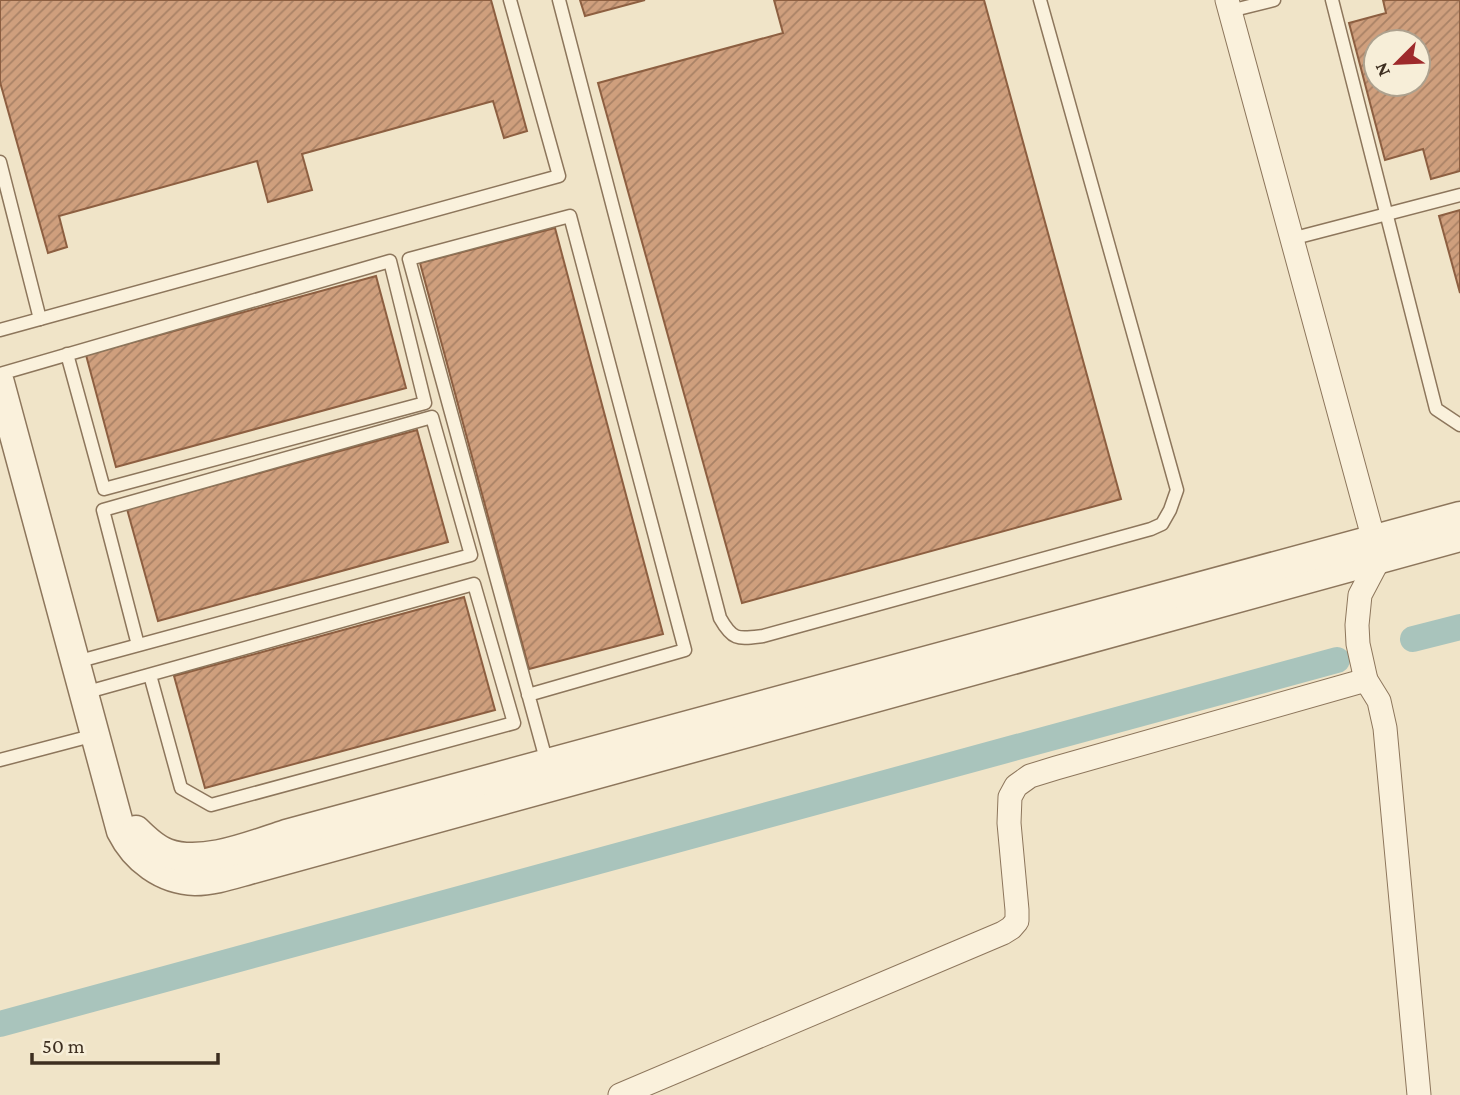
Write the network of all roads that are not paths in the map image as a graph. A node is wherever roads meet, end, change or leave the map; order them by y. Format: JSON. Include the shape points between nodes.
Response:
{"nodes":[{"id":1,"x":510,"y":0,"type":"edge"},
{"id":2,"x":559,"y":0,"type":"edge"},
{"id":3,"x":1040,"y":0,"type":"edge"},
{"id":4,"x":1274,"y":0,"type":"edge"},
{"id":5,"x":1332,"y":0,"type":"edge"},
{"id":6,"x":1228,"y":6,"type":"edge"},
{"id":7,"x":0,"y":162,"type":"edge"},
{"id":8,"x":1460,"y":195,"type":"edge"},
{"id":9,"x":1386,"y":214,"type":"junction"},
{"id":10,"x":1292,"y":239,"type":"junction"},
{"id":11,"x":40,"y":318,"type":"junction"},
{"id":12,"x":0,"y":330,"type":"edge"},
{"id":13,"x":67,"y":354,"type":"junction"},
{"id":14,"x":0,"y":374,"type":"edge"},
{"id":15,"x":0,"y":383,"type":"edge"},
{"id":16,"x":1460,"y":425,"type":"edge"},
{"id":17,"x":1460,"y":516,"type":"edge"},
{"id":18,"x":1460,"y":537,"type":"edge"},
{"id":19,"x":1376,"y":549,"type":"junction"},
{"id":20,"x":138,"y":645,"type":"junction"},
{"id":21,"x":75,"y":662,"type":"junction"},
{"id":22,"x":150,"y":675,"type":"junction"},
{"id":23,"x":1366,"y":680,"type":"junction"},
{"id":24,"x":84,"y":693,"type":"junction"},
{"id":25,"x":528,"y":695,"type":"junction"},
{"id":26,"x":95,"y":734,"type":"junction"},
{"id":27,"x":0,"y":760,"type":"edge"},
{"id":28,"x":547,"y":764,"type":"junction"},
{"id":29,"x":112,"y":797,"type":"junction"},
{"id":30,"x":621,"y":1095,"type":"edge"},
{"id":31,"x":1419,"y":1095,"type":"edge"}],
"edges":[{"from":1,"to":11,"type":"lane","via":[[559,176]]},
{"from":2,"to":3,"type":"lane","via":[[720,618],[728,632],[741,639],[1151,529],[1162,524],[1170,510],[1177,490]]},
{"from":4,"to":6,"type":"lane"},
{"from":5,"to":9,"type":"lane"},
{"from":6,"to":10,"type":"street"},
{"from":7,"to":11,"type":"lane"},
{"from":8,"to":9,"type":"lane"},
{"from":9,"to":10,"type":"lane"},
{"from":9,"to":16,"type":"lane","via":[[1436,410]]},
{"from":10,"to":19,"type":"street"},
{"from":11,"to":12,"type":"lane"},
{"from":13,"to":13,"type":"lane","via":[[390,261],[425,403],[104,489]]},
{"from":13,"to":14,"type":"lane"},
{"from":15,"to":21,"type":"street"},
{"from":17,"to":19,"type":"street"},
{"from":18,"to":19,"type":"street"},
{"from":19,"to":23,"type":"street","via":[[1360,595],[1357,625]]},
{"from":19,"to":28,"type":"street"},
{"from":19,"to":29,"type":"street","via":[[216,879],[185,880],[149,866],[126,842]]},
{"from":20,"to":20,"type":"lane","via":[[471,555],[432,417],[103,510]]},
{"from":20,"to":21,"type":"lane"},
{"from":21,"to":24,"type":"street"},
{"from":22,"to":22,"type":"lane","via":[[474,584],[514,723],[211,804],[181,788]]},
{"from":22,"to":24,"type":"lane"},
{"from":23,"to":30,"type":"street","via":[[1030,776],[1010,797],[1017,921],[1012,928]]},
{"from":23,"to":31,"type":"street","via":[[1379,701],[1385,728]]},
{"from":24,"to":26,"type":"street"},
{"from":25,"to":25,"type":"lane","via":[[409,259],[570,216],[685,650]]},
{"from":25,"to":28,"type":"lane"},
{"from":26,"to":27,"type":"lane"},
{"from":26,"to":29,"type":"street"},
{"from":28,"to":29,"type":"street","via":[[211,856],[175,855],[156,847],[133,827]]}]}
